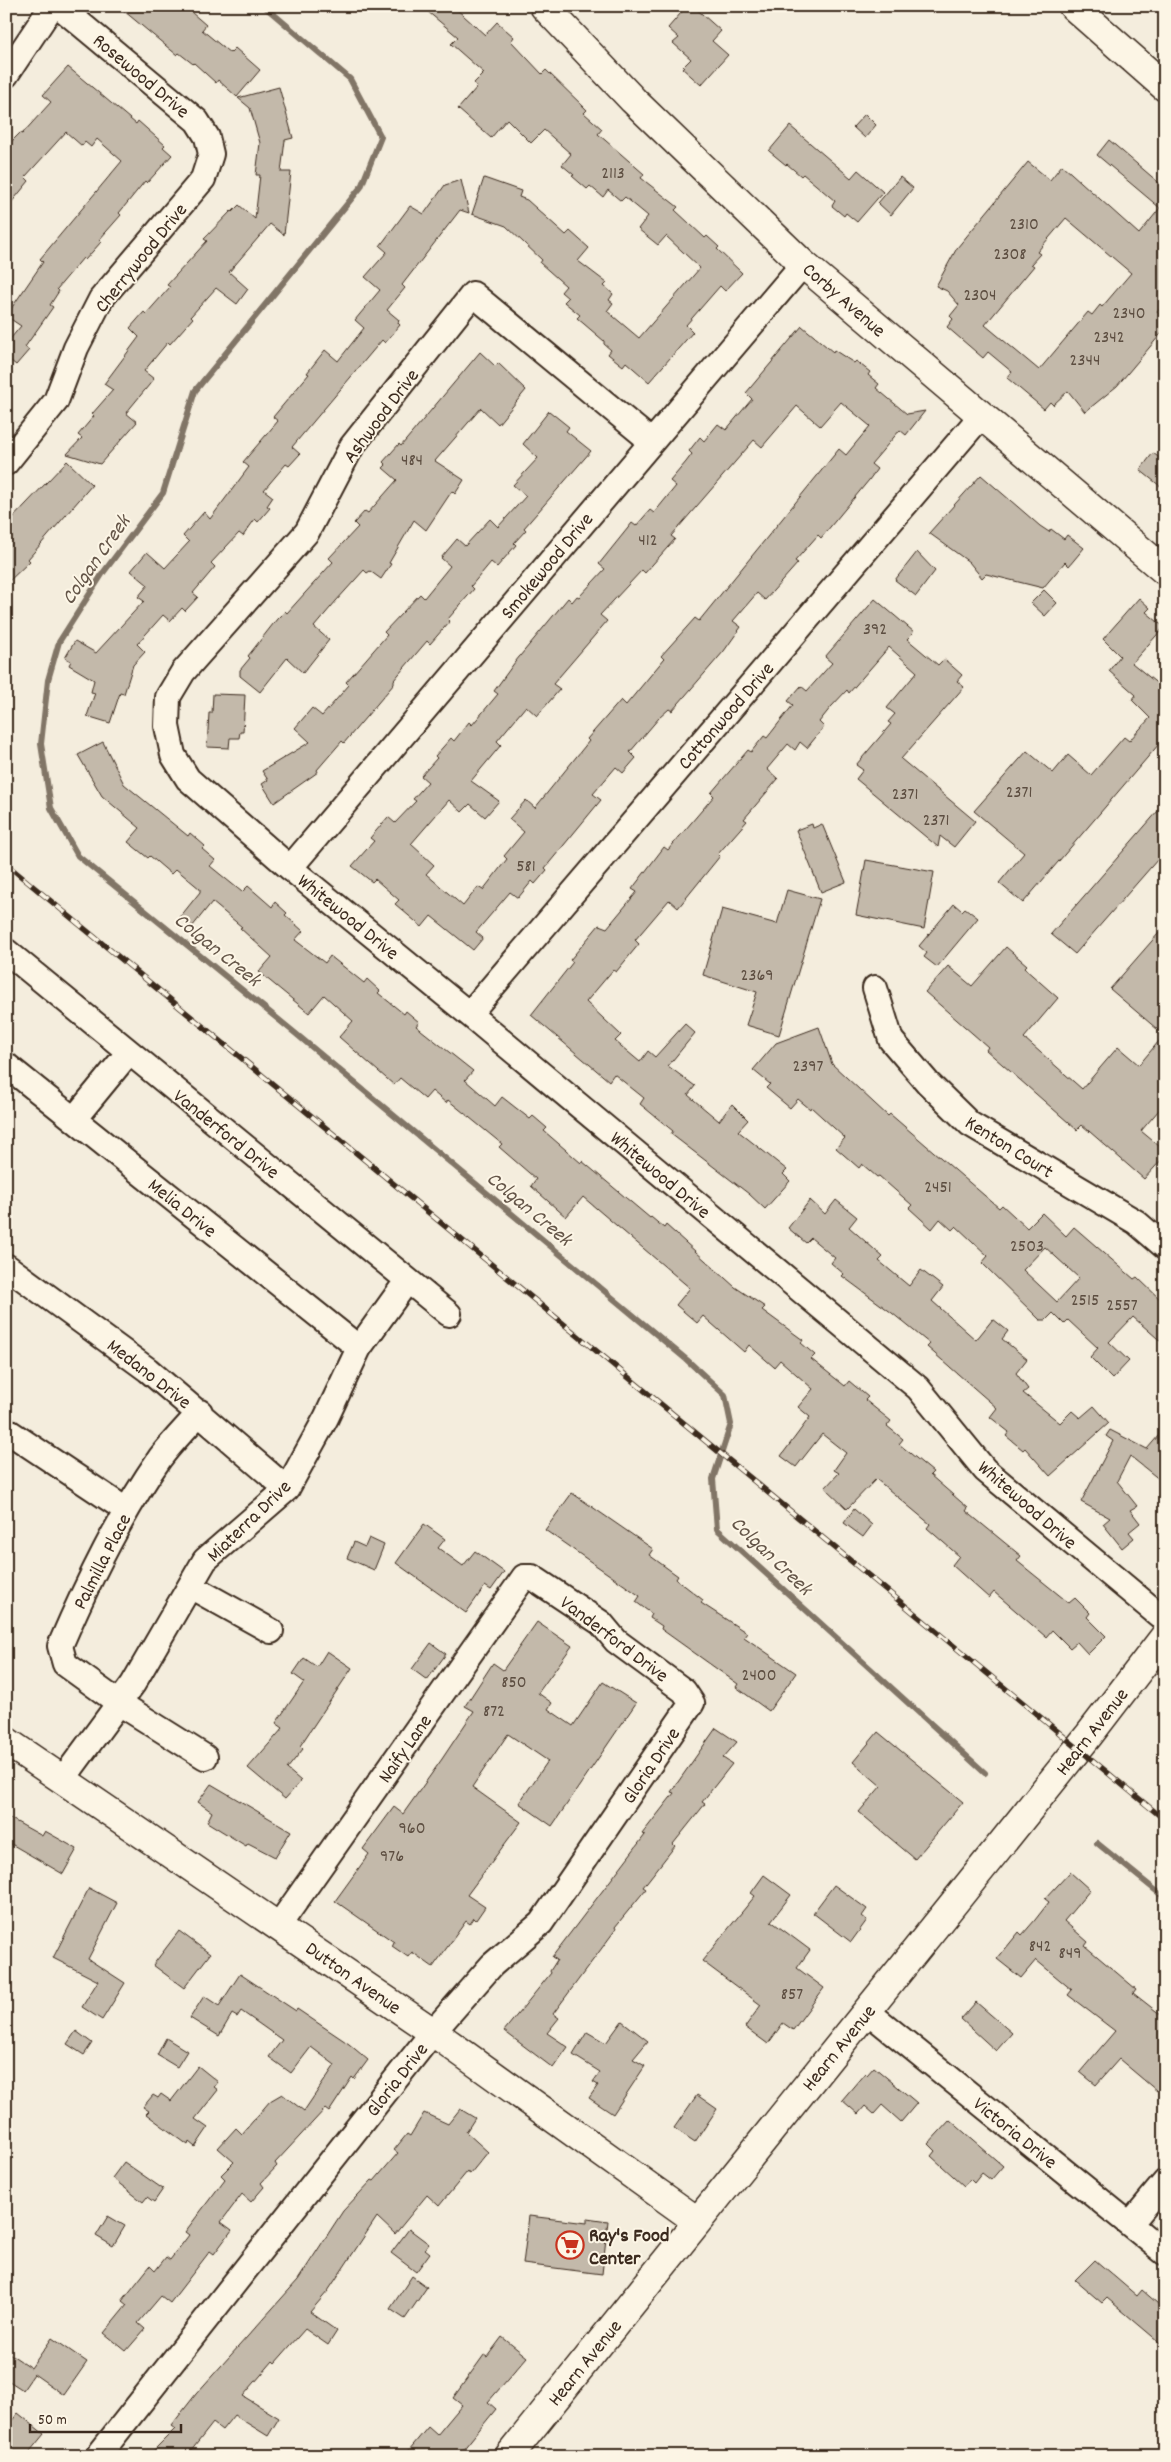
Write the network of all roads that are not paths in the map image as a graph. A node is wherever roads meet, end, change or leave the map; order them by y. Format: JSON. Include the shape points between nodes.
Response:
{"nodes":[{"id":1,"x":52,"y":6,"type":"edge"},
{"id":2,"x":59,"y":6,"type":"edge"},
{"id":3,"x":544,"y":6,"type":"edge"},
{"id":4,"x":1073,"y":6,"type":"edge"},
{"id":5,"x":6,"y":74,"type":"edge"},
{"id":6,"x":1165,"y":87,"type":"edge"},
{"id":7,"x":211,"y":154,"type":"joint"},
{"id":8,"x":804,"y":264,"type":"junction"},
{"id":9,"x":981,"y":416,"type":"junction"},
{"id":10,"x":651,"y":441,"type":"junction"},
{"id":11,"x":6,"y":463,"type":"edge"},
{"id":12,"x":1165,"y":571,"type":"edge"},
{"id":13,"x":167,"y":726,"type":"joint"},
{"id":14,"x":290,"y":868,"type":"junction"},
{"id":15,"x":6,"y":951,"type":"edge"},
{"id":16,"x":875,"y":988,"type":"dead end"},
{"id":17,"x":469,"y":1014,"type":"junction"},
{"id":18,"x":129,"y":1052,"type":"junction"},
{"id":19,"x":6,"y":1066,"type":"edge"},
{"id":20,"x":74,"y":1119,"type":"junction"},
{"id":21,"x":1165,"y":1247,"type":"edge"},
{"id":22,"x":6,"y":1266,"type":"edge"},
{"id":23,"x":407,"y":1281,"type":"junction"},
{"id":24,"x":450,"y":1314,"type":"dead end"},
{"id":25,"x":359,"y":1348,"type":"junction"},
{"id":26,"x":200,"y":1412,"type":"junction"},
{"id":27,"x":6,"y":1430,"type":"edge"},
{"id":28,"x":286,"y":1489,"type":"junction"},
{"id":29,"x":126,"y":1510,"type":"junction"},
{"id":30,"x":532,"y":1577,"type":"joint"},
{"id":31,"x":190,"y":1586,"type":"junction"},
{"id":32,"x":1165,"y":1620,"type":"edge"},
{"id":33,"x":271,"y":1631,"type":"dead end"},
{"id":34,"x":1165,"y":1636,"type":"edge"},
{"id":35,"x":120,"y":1703,"type":"junction"},
{"id":36,"x":692,"y":1703,"type":"joint"},
{"id":37,"x":6,"y":1741,"type":"edge"},
{"id":38,"x":205,"y":1757,"type":"dead end"},
{"id":39,"x":64,"y":1780,"type":"junction"},
{"id":40,"x":279,"y":1925,"type":"junction"},
{"id":41,"x":867,"y":2011,"type":"junction"},
{"id":42,"x":433,"y":2032,"type":"junction"},
{"id":43,"x":1165,"y":2182,"type":"edge"},
{"id":44,"x":697,"y":2221,"type":"junction"},
{"id":45,"x":1130,"y":2224,"type":"junction"},
{"id":46,"x":1165,"y":2253,"type":"edge"},
{"id":47,"x":98,"y":2456,"type":"edge"},
{"id":48,"x":509,"y":2456,"type":"edge"}],
"edges":[{"from":1,"to":5,"type":"street"},
{"from":2,"to":7,"type":"street","name":"Rosewood Drive","via":[[197,121],[207,137]]},
{"from":3,"to":8,"type":"main road","name":"Corby Avenue","via":[[633,100]]},
{"from":4,"to":6,"type":"main road"},
{"from":7,"to":11,"type":"street","name":"Cherrywood Drive","via":[[203,179],[101,299],[76,348],[56,401]]},
{"from":8,"to":9,"type":"main road","name":"Corby Avenue"},
{"from":8,"to":10,"type":"street","name":"Smokewood Drive"},
{"from":9,"to":12,"type":"main road","name":"Corby Avenue"},
{"from":9,"to":17,"type":"street","name":"Cottonwood Drive"},
{"from":10,"to":13,"type":"street","name":"Ashwood Drive","via":[[473,294],[352,446],[307,532],[184,672],[168,697]]},
{"from":10,"to":14,"type":"street","name":"Smokewood Drive"},
{"from":13,"to":14,"type":"street","name":"Whitewood Drive","via":[[173,754],[188,779]]},
{"from":14,"to":17,"type":"street","name":"Whitewood Drive"},
{"from":15,"to":18,"type":"street","name":"Vanderford Drive"},
{"from":16,"to":21,"type":"street","name":"Kenton Court","via":[[891,1040],[928,1083],[970,1124],[1136,1222]]},
{"from":17,"to":32,"type":"street","name":"Whitewood Drive","via":[[918,1388],[985,1470]]},
{"from":18,"to":20,"type":"street"},
{"from":18,"to":23,"type":"street","name":"Vanderford Drive"},
{"from":19,"to":20,"type":"street","name":"Melia Drive"},
{"from":20,"to":25,"type":"street","name":"Melia Drive"},
{"from":22,"to":26,"type":"street","name":"Medano Drive"},
{"from":23,"to":24,"type":"street","name":"Vanderford Drive"},
{"from":23,"to":25,"type":"street","name":"Miaterra Drive"},
{"from":25,"to":28,"type":"street","name":"Miaterra Drive","via":[[326,1418]]},
{"from":26,"to":28,"type":"street","name":"Medano Drive"},
{"from":26,"to":29,"type":"street","name":"Palmilla Place","via":[[161,1456]]},
{"from":27,"to":29,"type":"street"},
{"from":28,"to":31,"type":"street","name":"Miaterra Drive","via":[[212,1552]]},
{"from":29,"to":35,"type":"street","name":"Palmilla Place","via":[[60,1646],[65,1664]]},
{"from":30,"to":36,"type":"street","name":"Vanderford Drive","via":[[601,1623],[616,1641],[684,1691]]},
{"from":30,"to":40,"type":"street","name":"Naify Lane","via":[[524,1577]]},
{"from":31,"to":33,"type":"street"},
{"from":31,"to":35,"type":"street","name":"Miaterra Drive"},
{"from":34,"to":41,"type":"main road","name":"Hearn Avenue"},
{"from":35,"to":38,"type":"street","name":"Palmilla Place"},
{"from":35,"to":39,"type":"street","name":"Miaterra Drive"},
{"from":36,"to":42,"type":"street","name":"Gloria Drive","via":[[541,1923],[492,1965]]},
{"from":37,"to":39,"type":"main road","name":"Dutton Avenue"},
{"from":39,"to":40,"type":"main road","name":"Dutton Avenue"},
{"from":40,"to":42,"type":"main road","name":"Dutton Avenue"},
{"from":41,"to":44,"type":"main road","name":"Hearn Avenue"},
{"from":41,"to":45,"type":"street","name":"Victoria Drive"},
{"from":42,"to":44,"type":"main road","name":"Dutton Avenue"},
{"from":42,"to":47,"type":"street","name":"Gloria Drive"},
{"from":43,"to":45,"type":"street"},
{"from":44,"to":48,"type":"main road","name":"Hearn Avenue"},
{"from":45,"to":46,"type":"street","name":"Victoria Drive"}]}
